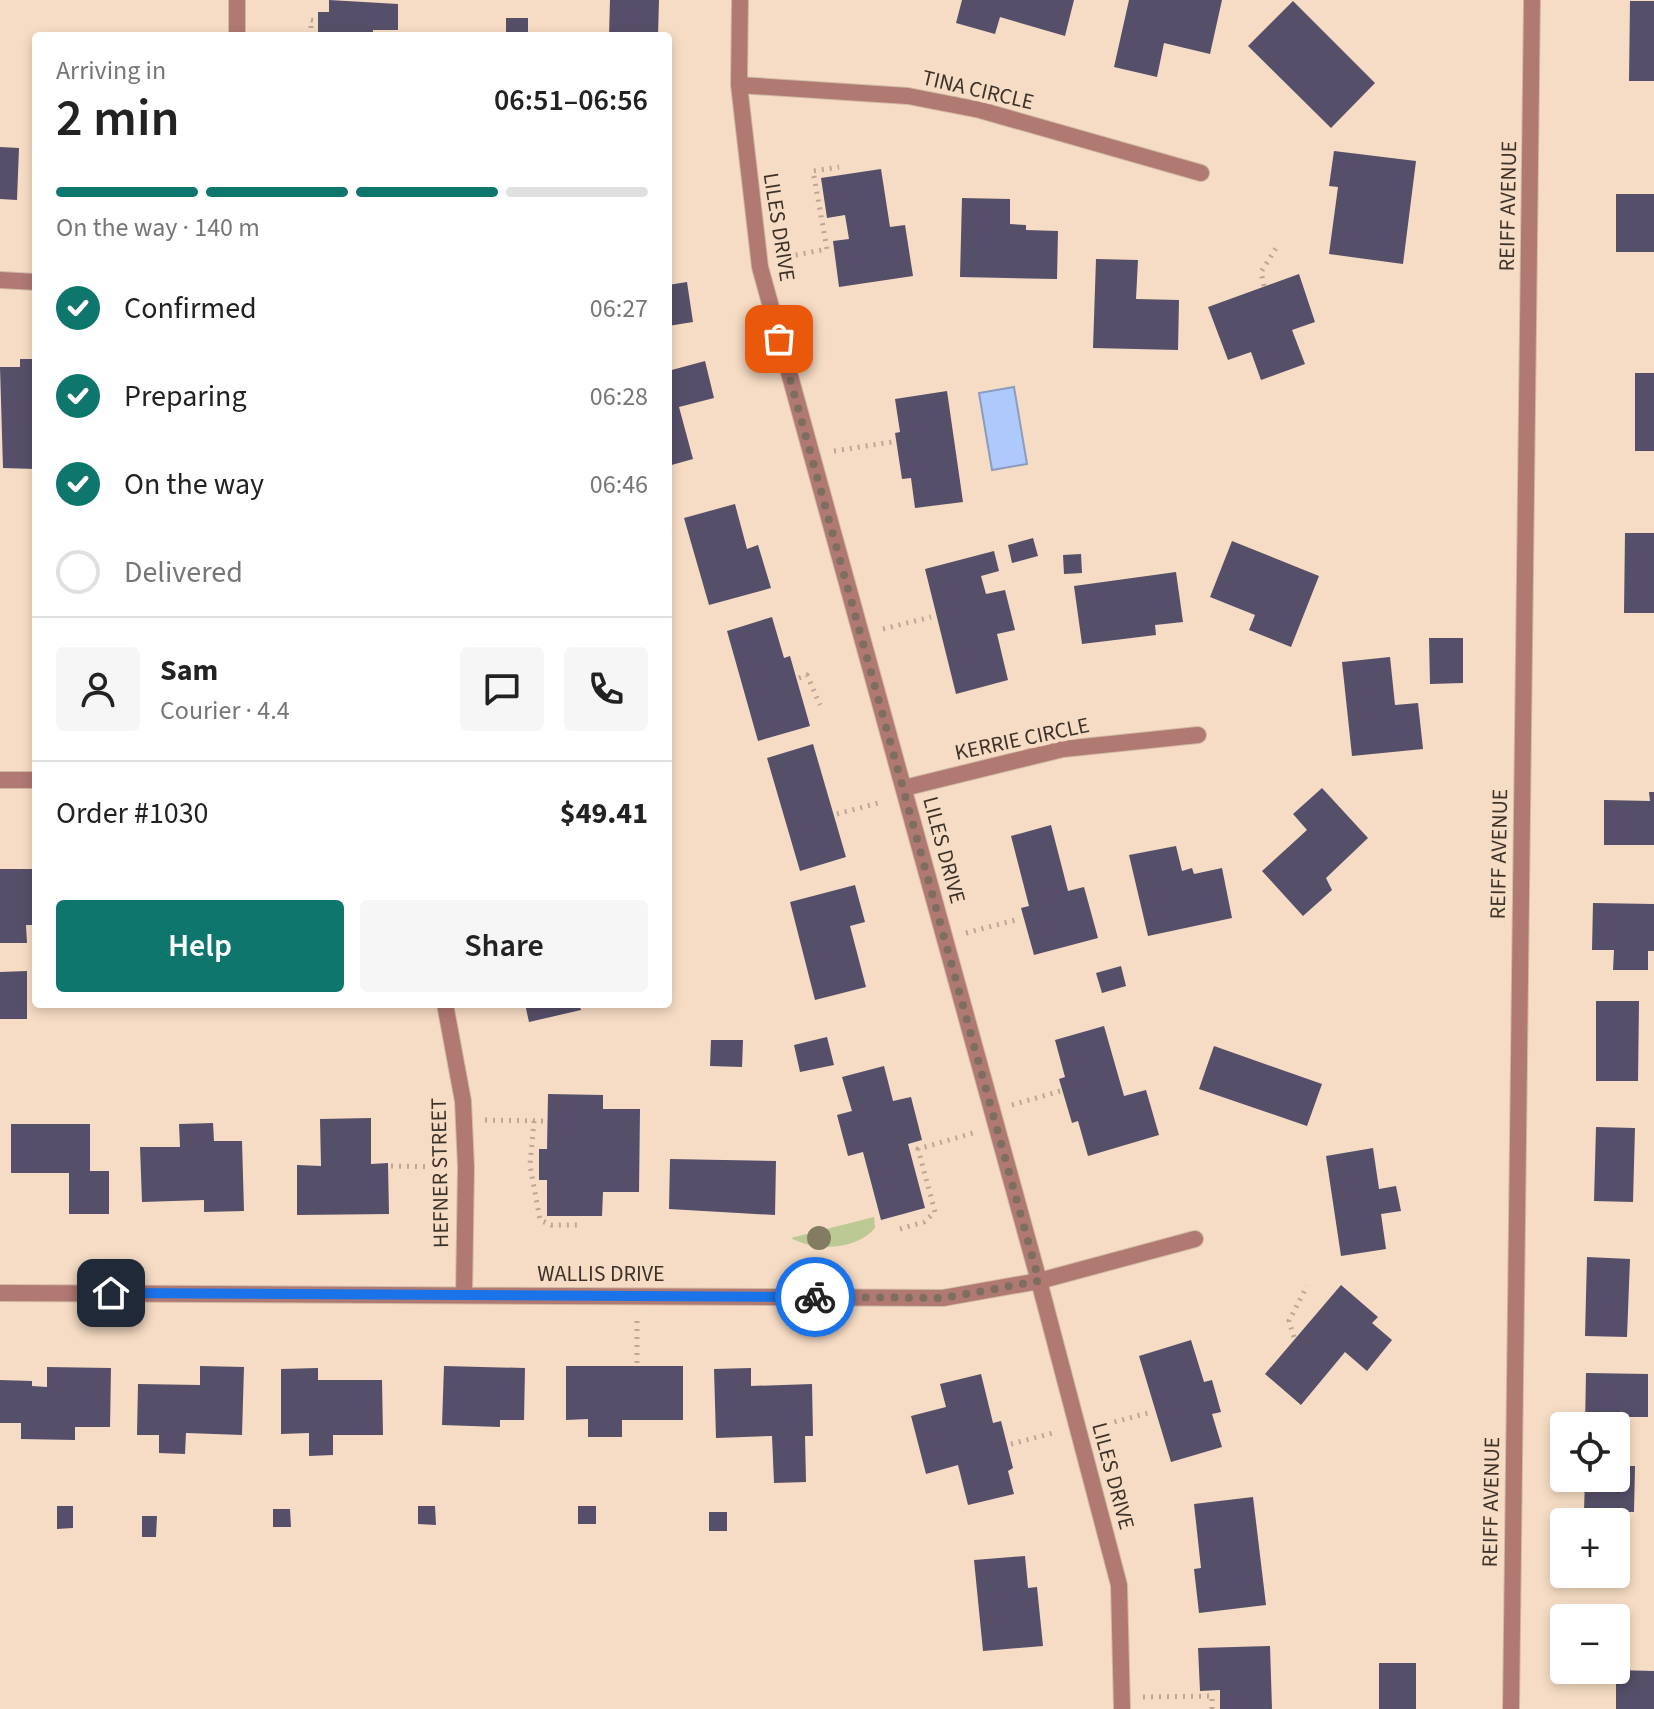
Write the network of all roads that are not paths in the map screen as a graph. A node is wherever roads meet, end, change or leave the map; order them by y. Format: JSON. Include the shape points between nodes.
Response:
{"nodes":[{"id":1,"x":237,"y":0,"type":"edge"},
{"id":2,"x":740,"y":0,"type":"edge"},
{"id":3,"x":1532,"y":0,"type":"edge"},
{"id":4,"x":237,"y":32,"type":"edge"},
{"id":5,"x":739,"y":85,"type":"junction"},
{"id":6,"x":1201,"y":173,"type":"dead end"},
{"id":7,"x":0,"y":280,"type":"edge"},
{"id":8,"x":32,"y":282,"type":"edge"},
{"id":9,"x":1198,"y":735,"type":"dead end"},
{"id":10,"x":0,"y":780,"type":"edge"},
{"id":11,"x":32,"y":780,"type":"edge"},
{"id":12,"x":905,"y":792,"type":"junction"},
{"id":13,"x":446,"y":1008,"type":"edge"},
{"id":14,"x":1195,"y":1239,"type":"dead end"},
{"id":15,"x":1039,"y":1281,"type":"junction"},
{"id":16,"x":0,"y":1293,"type":"edge"},
{"id":17,"x":464,"y":1295,"type":"junction"},
{"id":18,"x":1122,"y":1703,"type":"edge"},
{"id":19,"x":1511,"y":1709,"type":"edge"}],
"edges":[{"from":1,"to":4,"type":"street"},
{"from":2,"to":5,"type":"street","name":"LILES DRIVE"},
{"from":3,"to":19,"type":"street","name":"REIFF AVENUE"},
{"from":5,"to":6,"type":"street","name":"TINA CIRCLE","via":[[908,96],[980,110]]},
{"from":5,"to":12,"type":"street","name":"LILES DRIVE","via":[[759,261]]},
{"from":7,"to":8,"type":"street"},
{"from":9,"to":12,"type":"street","name":"KERRIE CIRCLE","via":[[1063,749]]},
{"from":10,"to":11,"type":"street"},
{"from":12,"to":15,"type":"street","name":"LILES DRIVE"},
{"from":13,"to":17,"type":"street","name":"HEFNER STREET","via":[[464,1119]]},
{"from":14,"to":15,"type":"street","name":"WALLIS DRIVE"},
{"from":15,"to":17,"type":"street","name":"WALLIS DRIVE","via":[[943,1298]]},
{"from":15,"to":18,"type":"street","name":"LILES DRIVE","via":[[1119,1585]]},
{"from":16,"to":17,"type":"street","name":"WALLIS DRIVE"}]}
